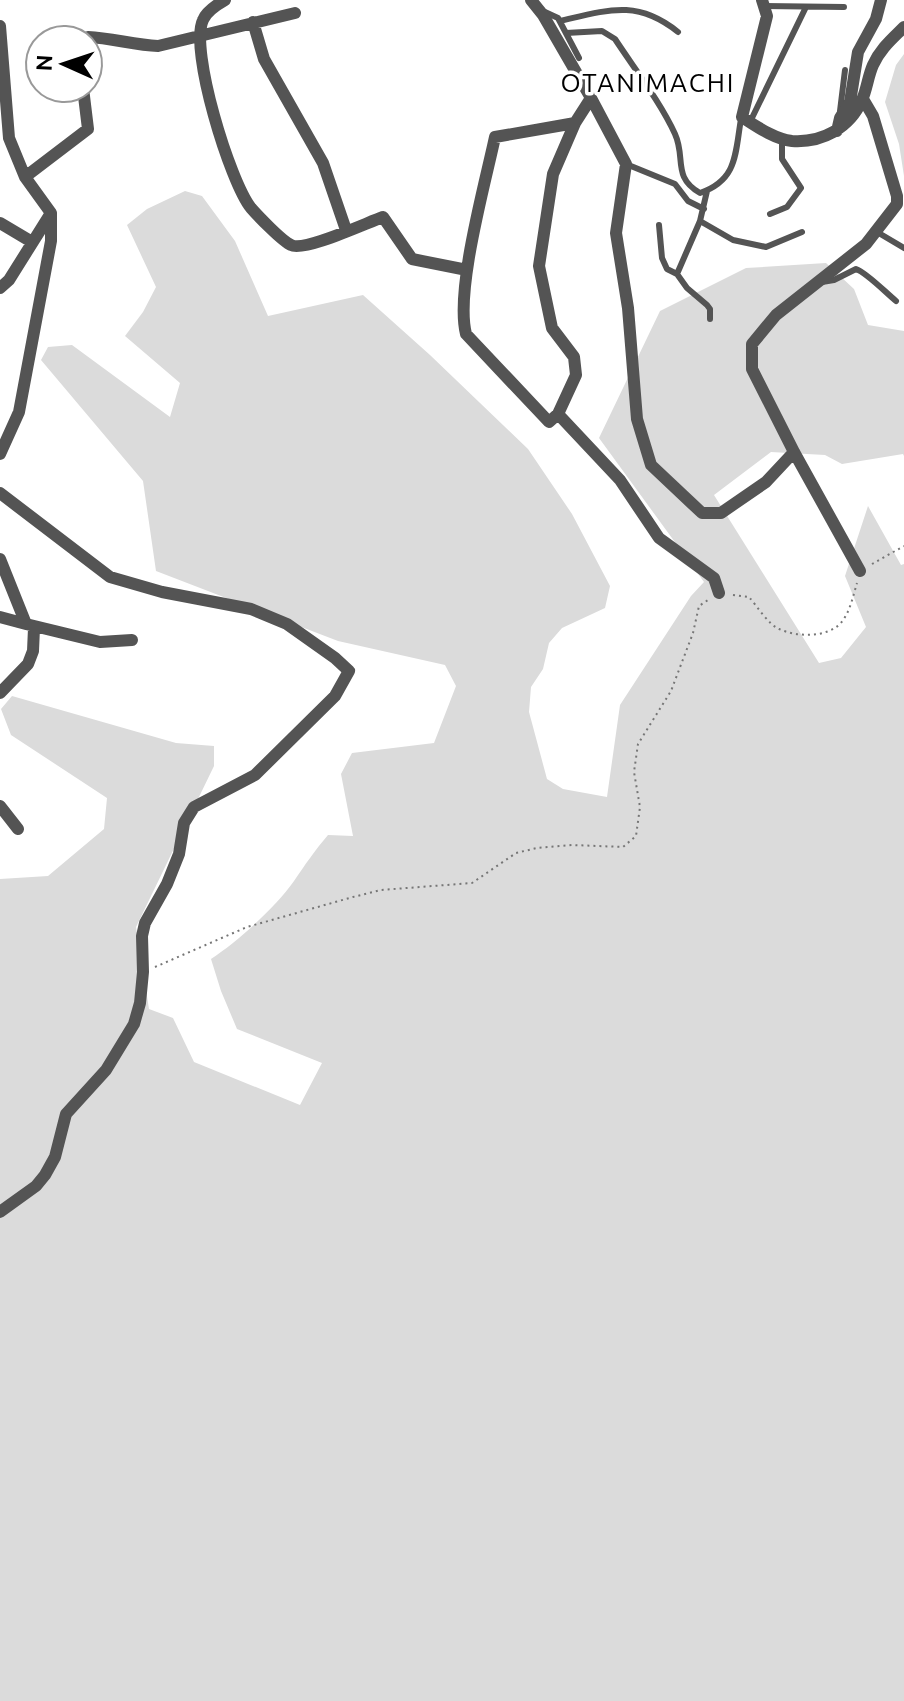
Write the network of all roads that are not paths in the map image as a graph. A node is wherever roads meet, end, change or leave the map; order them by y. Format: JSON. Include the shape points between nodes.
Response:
{"nodes":[{"id":1,"x":225,"y":0,"type":"edge"},
{"id":2,"x":881,"y":0,"type":"edge"},
{"id":3,"x":763,"y":3,"type":"edge"},
{"id":4,"x":536,"y":5,"type":"edge"},
{"id":5,"x":806,"y":7,"type":"junction"},
{"id":6,"x":844,"y":7,"type":"dead end"},
{"id":7,"x":295,"y":13,"type":"dead end"},
{"id":8,"x":560,"y":21,"type":"junction"},
{"id":9,"x":253,"y":22,"type":"junction"},
{"id":10,"x":0,"y":26,"type":"edge"},
{"id":11,"x":904,"y":27,"type":"edge"},
{"id":12,"x":678,"y":32,"type":"dead end"},
{"id":13,"x":566,"y":33,"type":"junction"},
{"id":14,"x":200,"y":35,"type":"junction"},
{"id":15,"x":104,"y":39,"type":"edge"},
{"id":16,"x":579,"y":58,"type":"dead end"},
{"id":17,"x":845,"y":70,"type":"dead end"},
{"id":18,"x":591,"y":98,"type":"junction"},
{"id":19,"x":863,"y":99,"type":"junction"},
{"id":20,"x":86,"y":104,"type":"edge"},
{"id":21,"x":746,"y":120,"type":"junction"},
{"id":22,"x":575,"y":123,"type":"junction"},
{"id":23,"x":838,"y":124,"type":"junction"},
{"id":24,"x":782,"y":138,"type":"junction"},
{"id":25,"x":626,"y":164,"type":"junction"},
{"id":26,"x":25,"y":177,"type":"junction"},
{"id":27,"x":707,"y":191,"type":"junction"},
{"id":28,"x":704,"y":209,"type":"junction"},
{"id":29,"x":51,"y":213,"type":"junction"},
{"id":30,"x":770,"y":214,"type":"dead end"},
{"id":31,"x":700,"y":221,"type":"junction"},
{"id":32,"x":0,"y":223,"type":"edge"},
{"id":33,"x":659,"y":225,"type":"dead end"},
{"id":34,"x":346,"y":230,"type":"junction"},
{"id":35,"x":802,"y":232,"type":"dead end"},
{"id":36,"x":877,"y":232,"type":"junction"},
{"id":37,"x":32,"y":242,"type":"junction"},
{"id":38,"x":904,"y":248,"type":"edge"},
{"id":39,"x":467,"y":270,"type":"junction"},
{"id":40,"x":677,"y":274,"type":"junction"},
{"id":41,"x":820,"y":282,"type":"junction"},
{"id":42,"x":0,"y":288,"type":"edge"},
{"id":43,"x":896,"y":301,"type":"dead end"},
{"id":44,"x":710,"y":319,"type":"dead end"},
{"id":45,"x":558,"y":414,"type":"junction"},
{"id":46,"x":794,"y":452,"type":"junction"},
{"id":47,"x":0,"y":454,"type":"edge"},
{"id":48,"x":0,"y":493,"type":"edge"},
{"id":49,"x":0,"y":559,"type":"edge"},
{"id":50,"x":860,"y":571,"type":"road end"},
{"id":51,"x":719,"y":593,"type":"road end"},
{"id":52,"x":0,"y":617,"type":"edge"},
{"id":53,"x":30,"y":626,"type":"junction"},
{"id":54,"x":132,"y":640,"type":"dead end"},
{"id":55,"x":0,"y":693,"type":"edge"},
{"id":56,"x":0,"y":806,"type":"edge"},
{"id":57,"x":18,"y":829,"type":"dead end"},
{"id":58,"x":0,"y":1212,"type":"edge"}],
"edges":[{"from":1,"to":14,"type":"street","via":[[203,19]]},
{"from":2,"to":23,"type":"street","via":[[858,52],[850,102]]},
{"from":3,"to":5,"type":"lane"},
{"from":3,"to":21,"type":"street","via":[[767,16]]},
{"from":4,"to":8,"type":"lane"},
{"from":4,"to":18,"type":"street"},
{"from":5,"to":6,"type":"lane"},
{"from":5,"to":21,"type":"lane"},
{"from":7,"to":9,"type":"street"},
{"from":8,"to":12,"type":"lane","via":[[632,3],[662,15]]},
{"from":8,"to":13,"type":"lane"},
{"from":9,"to":14,"type":"street"},
{"from":9,"to":34,"type":"street","via":[[264,59],[323,163]]},
{"from":10,"to":26,"type":"street","via":[[9,138]]},
{"from":11,"to":19,"type":"street","via":[[873,65]]},
{"from":13,"to":16,"type":"lane"},
{"from":13,"to":27,"type":"lane","via":[[602,31],[615,39],[677,136],[689,187]]},
{"from":14,"to":15,"type":"street","via":[[158,46]]},
{"from":14,"to":34,"type":"street","via":[[209,103],[249,206],[291,246],[306,248]]},
{"from":17,"to":23,"type":"lane"},
{"from":18,"to":22,"type":"street"},
{"from":18,"to":25,"type":"street"},
{"from":19,"to":23,"type":"street","via":[[847,123]]},
{"from":19,"to":36,"type":"street","via":[[897,196]]},
{"from":20,"to":26,"type":"street","via":[[88,129]]},
{"from":21,"to":24,"type":"street"},
{"from":21,"to":27,"type":"lane","via":[[732,169]]},
{"from":22,"to":39,"type":"street","via":[[495,137]]},
{"from":22,"to":45,"type":"street","via":[[553,174],[539,266],[552,328],[574,357],[576,375]]},
{"from":23,"to":24,"type":"street","via":[[805,140]]},
{"from":24,"to":30,"type":"lane","via":[[782,159],[801,188],[787,207]]},
{"from":25,"to":28,"type":"lane","via":[[675,184],[688,201]]},
{"from":25,"to":46,"type":"street","via":[[616,233],[637,419],[651,465],[702,513],[721,513],[766,482]]},
{"from":26,"to":29,"type":"street"},
{"from":27,"to":28,"type":"lane"},
{"from":28,"to":31,"type":"lane"},
{"from":29,"to":37,"type":"street"},
{"from":29,"to":47,"type":"street","via":[[51,241],[19,412]]},
{"from":31,"to":35,"type":"lane","via":[[733,240],[766,247]]},
{"from":31,"to":40,"type":"lane"},
{"from":32,"to":37,"type":"street"},
{"from":33,"to":40,"type":"lane","via":[[664,262]]},
{"from":34,"to":39,"type":"street","via":[[383,217],[412,259]]},
{"from":36,"to":38,"type":"lane"},
{"from":36,"to":41,"type":"street"},
{"from":37,"to":42,"type":"street"},
{"from":39,"to":45,"type":"street","via":[[466,334],[549,422]]},
{"from":40,"to":44,"type":"lane","via":[[710,309]]},
{"from":41,"to":43,"type":"lane","via":[[856,269]]},
{"from":41,"to":46,"type":"street","via":[[776,315],[752,344],[752,369]]},
{"from":45,"to":51,"type":"street","via":[[620,480],[659,538],[714,578]]},
{"from":46,"to":50,"type":"street"},
{"from":48,"to":58,"type":"street","via":[[110,577],[251,609],[287,624],[349,671],[335,696],[255,775],[194,807],[184,823],[167,884],[145,923],[134,1024],[106,1070],[66,1114],[45,1175]]},
{"from":49,"to":53,"type":"street"},
{"from":52,"to":53,"type":"street"},
{"from":53,"to":54,"type":"street","via":[[100,642]]},
{"from":53,"to":55,"type":"street","via":[[33,651],[28,664]]},
{"from":56,"to":57,"type":"street"}]}
